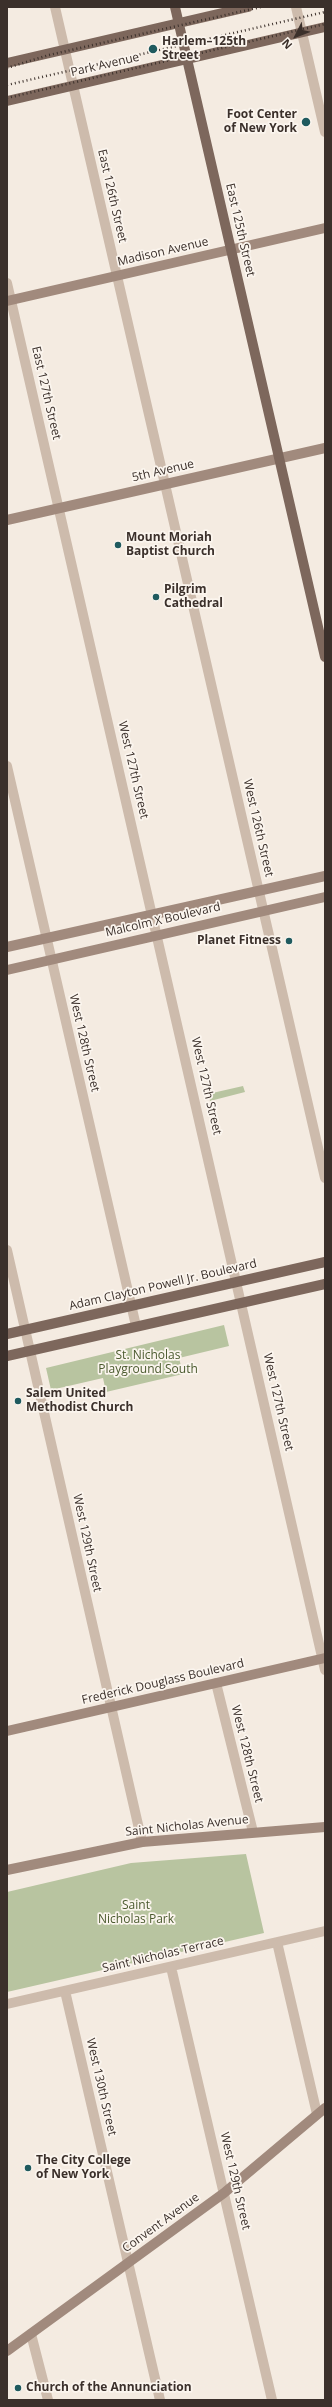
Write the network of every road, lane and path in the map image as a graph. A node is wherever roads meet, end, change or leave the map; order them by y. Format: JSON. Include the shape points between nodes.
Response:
{"nodes":[{"id":1,"x":55,"y":7,"type":"edge"},
{"id":2,"x":175,"y":7,"type":"edge"},
{"id":3,"x":248,"y":7,"type":"edge"},
{"id":4,"x":296,"y":7,"type":"edge"},
{"id":5,"x":178,"y":22,"type":"junction"},
{"id":6,"x":325,"y":27,"type":"edge"},
{"id":7,"x":302,"y":33,"type":"junction"},
{"id":8,"x":64,"y":49,"type":"junction"},
{"id":9,"x":187,"y":60,"type":"junction"},
{"id":10,"x":7,"y":63,"type":"edge"},
{"id":11,"x":73,"y":86,"type":"junction"},
{"id":12,"x":7,"y":101,"type":"edge"},
{"id":13,"x":325,"y":132,"type":"edge"},
{"id":14,"x":325,"y":228,"type":"edge"},
{"id":15,"x":230,"y":249,"type":"junction"},
{"id":16,"x":118,"y":276,"type":"junction"},
{"id":17,"x":7,"y":283,"type":"edge"},
{"id":18,"x":9,"y":301,"type":"edge"},
{"id":19,"x":325,"y":448,"type":"edge"},
{"id":20,"x":280,"y":458,"type":"junction"},
{"id":21,"x":165,"y":484,"type":"junction"},
{"id":22,"x":59,"y":508,"type":"junction"},
{"id":23,"x":7,"y":520,"type":"edge"},
{"id":24,"x":325,"y":657,"type":"edge"},
{"id":25,"x":7,"y":766,"type":"edge"},
{"id":26,"x":325,"y":876,"type":"edge"},
{"id":27,"x":259,"y":891,"type":"junction"},
{"id":28,"x":325,"y":897,"type":"edge"},
{"id":29,"x":264,"y":910,"type":"junction"},
{"id":30,"x":153,"y":915,"type":"junction"},
{"id":31,"x":157,"y":934,"type":"junction"},
{"id":32,"x":47,"y":938,"type":"junction"},
{"id":33,"x":7,"y":947,"type":"edge"},
{"id":34,"x":52,"y":959,"type":"junction"},
{"id":35,"x":7,"y":970,"type":"edge"},
{"id":36,"x":325,"y":1178,"type":"edge"},
{"id":37,"x":7,"y":1250,"type":"edge"},
{"id":38,"x":325,"y":1262,"type":"edge"},
{"id":39,"x":237,"y":1281,"type":"junction"},
{"id":40,"x":325,"y":1284,"type":"edge"},
{"id":41,"x":242,"y":1302,"type":"junction"},
{"id":42,"x":132,"y":1306,"type":"junction"},
{"id":43,"x":136,"y":1326,"type":"junction"},
{"id":44,"x":26,"y":1330,"type":"junction"},
{"id":45,"x":7,"y":1334,"type":"edge"},
{"id":46,"x":30,"y":1350,"type":"junction"},
{"id":47,"x":7,"y":1356,"type":"edge"},
{"id":48,"x":324,"y":1658,"type":"edge"},
{"id":49,"x":325,"y":1670,"type":"edge"},
{"id":50,"x":216,"y":1683,"type":"junction"},
{"id":51,"x":110,"y":1708,"type":"junction"},
{"id":52,"x":7,"y":1731,"type":"edge"},
{"id":53,"x":325,"y":1827,"type":"edge"},
{"id":54,"x":253,"y":1832,"type":"junction"},
{"id":55,"x":142,"y":1842,"type":"junction"},
{"id":56,"x":7,"y":1870,"type":"edge"},
{"id":57,"x":325,"y":1931,"type":"edge"},
{"id":58,"x":277,"y":1942,"type":"junction"},
{"id":59,"x":171,"y":1967,"type":"junction"},
{"id":60,"x":65,"y":1991,"type":"junction"},
{"id":61,"x":7,"y":2004,"type":"edge"},
{"id":62,"x":321,"y":2111,"type":"edge"},
{"id":63,"x":224,"y":2193,"type":"junction"},
{"id":64,"x":128,"y":2263,"type":"junction"},
{"id":65,"x":31,"y":2334,"type":"junction"},
{"id":66,"x":7,"y":2351,"type":"edge"},
{"id":67,"x":48,"y":2400,"type":"edge"},
{"id":68,"x":160,"y":2400,"type":"edge"},
{"id":69,"x":272,"y":2400,"type":"edge"}],
"edges":[{"from":1,"to":8,"type":"street","name":"East 126th Street"},
{"from":2,"to":5,"type":"main road","name":"East 125th Street"},
{"from":3,"to":5,"type":"main road","name":"Park Avenue"},
{"from":4,"to":7,"type":"street"},
{"from":5,"to":8,"type":"main road","name":"Park Avenue"},
{"from":5,"to":9,"type":"main road","name":"East 125th Street"},
{"from":6,"to":7,"type":"main road","name":"Park Avenue"},
{"from":7,"to":9,"type":"main road","name":"Park Avenue"},
{"from":7,"to":13,"type":"street"},
{"from":8,"to":10,"type":"main road","name":"Park Avenue"},
{"from":8,"to":11,"type":"street","name":"East 126th Street"},
{"from":9,"to":11,"type":"main road","name":"Park Avenue"},
{"from":9,"to":15,"type":"main road","name":"East 125th Street"},
{"from":11,"to":12,"type":"main road","name":"Park Avenue"},
{"from":11,"to":16,"type":"street","name":"East 126th Street"},
{"from":14,"to":15,"type":"main road","name":"Madison Avenue"},
{"from":15,"to":16,"type":"main road","name":"Madison Avenue"},
{"from":15,"to":20,"type":"main road","name":"East 125th Street"},
{"from":16,"to":18,"type":"main road","name":"Madison Avenue"},
{"from":16,"to":21,"type":"street","name":"East 126th Street"},
{"from":17,"to":18,"type":"street","name":"East 127th Street"},
{"from":18,"to":22,"type":"street","name":"East 127th Street"},
{"from":19,"to":20,"type":"main road","name":"5th Avenue"},
{"from":20,"to":21,"type":"main road","name":"5th Avenue"},
{"from":20,"to":24,"type":"main road","name":"East 125th Street"},
{"from":21,"to":22,"type":"main road","name":"5th Avenue"},
{"from":21,"to":27,"type":"street","name":"West 126th Street"},
{"from":22,"to":23,"type":"main road","name":"5th Avenue"},
{"from":22,"to":30,"type":"street","name":"West 127th Street"},
{"from":25,"to":32,"type":"street","name":"West 128th Street"},
{"from":26,"to":27,"type":"main road","name":"Malcolm X Boulevard"},
{"from":27,"to":29,"type":"street","name":"West 126th Street"},
{"from":27,"to":30,"type":"main road","name":"Malcolm X Boulevard"},
{"from":28,"to":29,"type":"main road","name":"Malcolm X Boulevard"},
{"from":29,"to":31,"type":"main road","name":"Malcolm X Boulevard"},
{"from":29,"to":36,"type":"street","name":"West 126th Street"},
{"from":30,"to":31,"type":"street","name":"West 127th Street"},
{"from":30,"to":32,"type":"main road","name":"Malcolm X Boulevard"},
{"from":31,"to":34,"type":"main road","name":"Malcolm X Boulevard"},
{"from":31,"to":39,"type":"street","name":"West 127th Street"},
{"from":32,"to":33,"type":"main road","name":"Malcolm X Boulevard"},
{"from":32,"to":34,"type":"street","name":"West 128th Street"},
{"from":34,"to":35,"type":"main road","name":"Malcolm X Boulevard"},
{"from":34,"to":42,"type":"street","name":"West 128th Street"},
{"from":37,"to":44,"type":"street","name":"West 129th Street"},
{"from":38,"to":39,"type":"main road","name":"Adam Clayton Powell Jr. Boulevard"},
{"from":39,"to":41,"type":"street","name":"West 127th Street"},
{"from":39,"to":42,"type":"main road","name":"Adam Clayton Powell Jr. Boulevard"},
{"from":40,"to":41,"type":"main road"},
{"from":41,"to":43,"type":"main road"},
{"from":41,"to":48,"type":"street","name":"West 127th Street"},
{"from":42,"to":43,"type":"street","name":"West 128th Street"},
{"from":42,"to":44,"type":"main road","name":"Adam Clayton Powell Jr. Boulevard"},
{"from":43,"to":46,"type":"main road"},
{"from":44,"to":45,"type":"main road","name":"Adam Clayton Powell Jr. Boulevard"},
{"from":44,"to":46,"type":"street","name":"West 129th Street"},
{"from":46,"to":47,"type":"main road"},
{"from":46,"to":51,"type":"street","name":"West 129th Street"},
{"from":48,"to":49,"type":"street","name":"West 127th Street"},
{"from":48,"to":50,"type":"main road","name":"Frederick Douglass Boulevard"},
{"from":50,"to":51,"type":"main road","name":"Frederick Douglass Boulevard"},
{"from":50,"to":54,"type":"street","name":"West 128th Street"},
{"from":51,"to":52,"type":"main road","name":"Frederick Douglass Boulevard"},
{"from":51,"to":55,"type":"street","name":"West 129th Street"},
{"from":53,"to":54,"type":"main road","name":"Saint Nicholas Avenue"},
{"from":54,"to":55,"type":"main road","name":"Saint Nicholas Avenue"},
{"from":55,"to":56,"type":"main road","name":"Saint Nicholas Avenue"},
{"from":57,"to":58,"type":"street","name":"Saint Nicholas Terrace"},
{"from":58,"to":59,"type":"street","name":"Saint Nicholas Terrace"},
{"from":58,"to":62,"type":"street"},
{"from":59,"to":60,"type":"street","name":"Saint Nicholas Terrace"},
{"from":59,"to":63,"type":"street","name":"West 129th Street"},
{"from":60,"to":61,"type":"street","name":"Saint Nicholas Terrace"},
{"from":60,"to":64,"type":"street","name":"West 130th Street"},
{"from":62,"to":63,"type":"main road","name":"Convent Avenue"},
{"from":63,"to":64,"type":"main road","name":"Convent Avenue"},
{"from":63,"to":69,"type":"street","name":"West 129th Street"},
{"from":64,"to":65,"type":"main road","name":"Convent Avenue"},
{"from":64,"to":68,"type":"street","name":"West 130th Street"},
{"from":65,"to":66,"type":"main road","name":"Convent Avenue"},
{"from":65,"to":67,"type":"street"}]}
